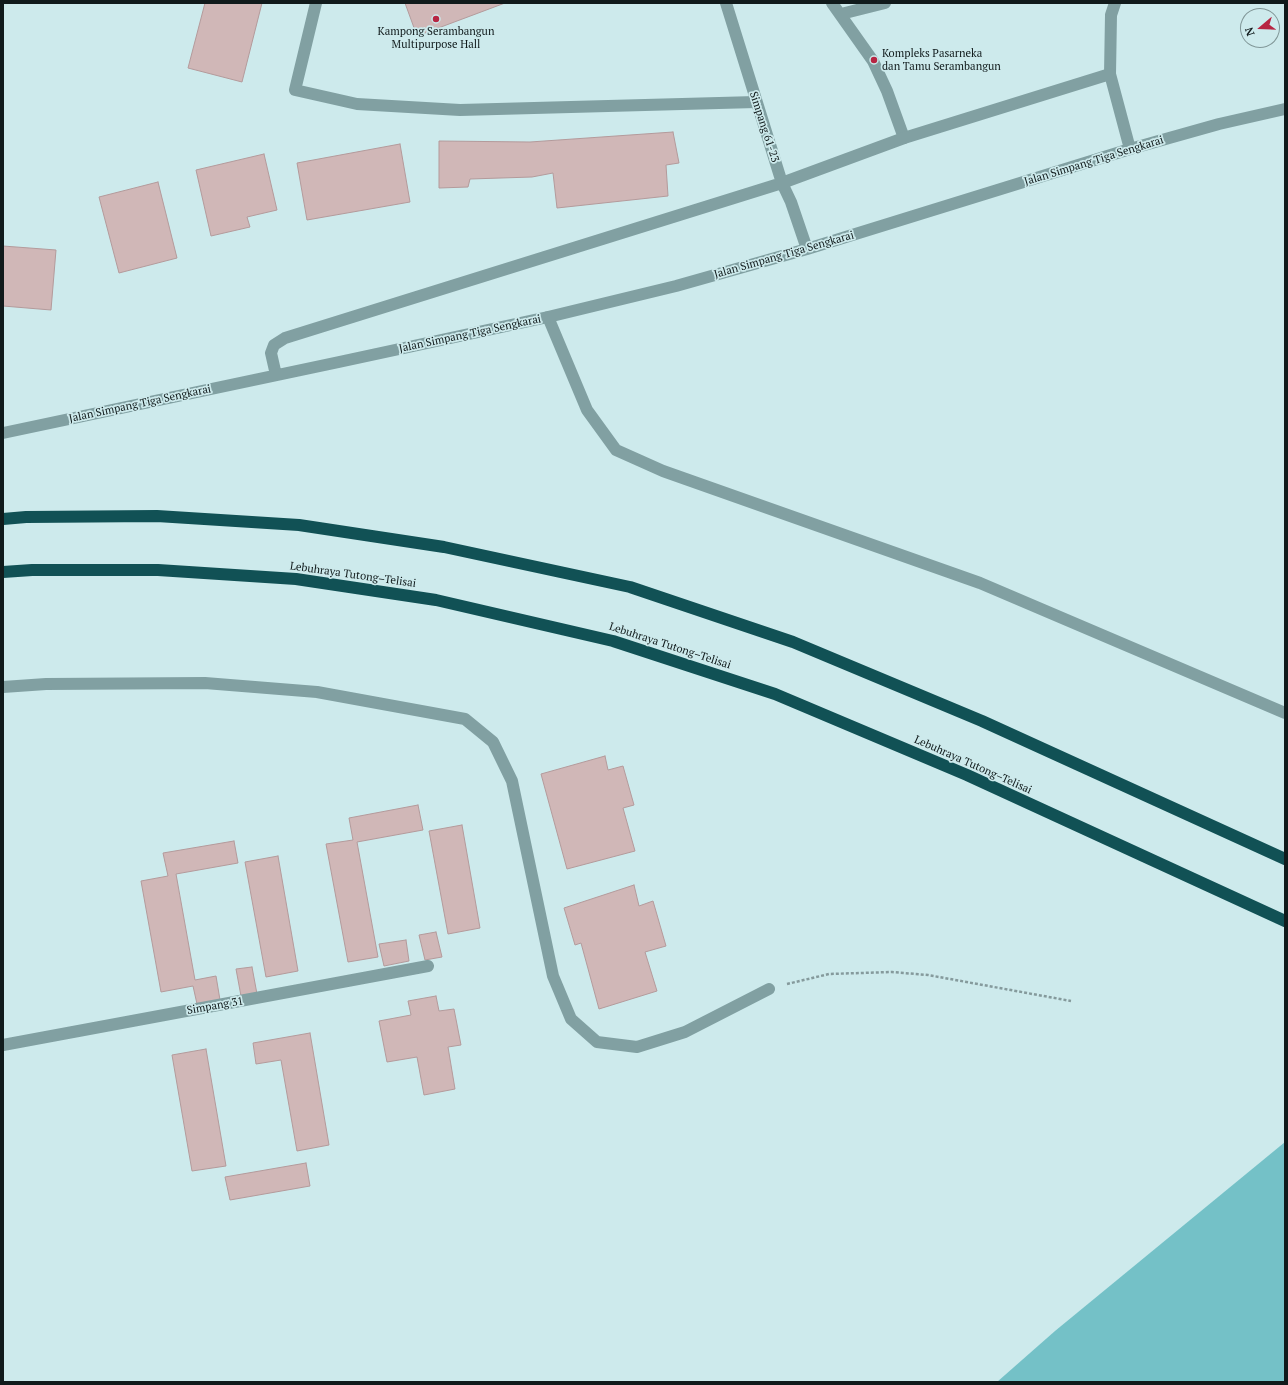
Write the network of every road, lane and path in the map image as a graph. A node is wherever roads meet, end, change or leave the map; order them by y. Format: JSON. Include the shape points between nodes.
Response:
{"nodes":[{"id":1,"x":316,"y":3,"type":"edge"},
{"id":2,"x":726,"y":3,"type":"edge"},
{"id":3,"x":832,"y":3,"type":"edge"},
{"id":4,"x":886,"y":3,"type":"edge"},
{"id":5,"x":1115,"y":3,"type":"edge"},
{"id":6,"x":841,"y":14,"type":"junction"},
{"id":7,"x":1110,"y":74,"type":"junction"},
{"id":8,"x":756,"y":102,"type":"junction"},
{"id":9,"x":1285,"y":109,"type":"edge"},
{"id":10,"x":904,"y":138,"type":"junction"},
{"id":11,"x":1130,"y":149,"type":"junction"},
{"id":12,"x":782,"y":183,"type":"junction"},
{"id":13,"x":807,"y":249,"type":"junction"},
{"id":14,"x":548,"y":317,"type":"junction"},
{"id":15,"x":276,"y":375,"type":"junction"},
{"id":16,"x":3,"y":432,"type":"edge"},
{"id":17,"x":3,"y":519,"type":"edge"},
{"id":18,"x":3,"y":573,"type":"edge"},
{"id":19,"x":3,"y":687,"type":"edge"},
{"id":20,"x":1285,"y":713,"type":"edge"},
{"id":21,"x":1285,"y":859,"type":"edge"},
{"id":22,"x":1285,"y":921,"type":"edge"},
{"id":23,"x":428,"y":966,"type":"dead end"},
{"id":24,"x":769,"y":989,"type":"joint"},
{"id":25,"x":1071,"y":1001,"type":"dead end"},
{"id":26,"x":3,"y":1045,"type":"edge"}],
"edges":[{"from":1,"to":8,"type":"street","via":[[295,90],[357,104],[460,110]]},
{"from":2,"to":8,"type":"street","name":"Simpang 61-23"},
{"from":3,"to":6,"type":"street"},
{"from":4,"to":6,"type":"street"},
{"from":5,"to":7,"type":"street","via":[[1111,15]]},
{"from":6,"to":10,"type":"street","via":[[873,61]]},
{"from":7,"to":10,"type":"street"},
{"from":7,"to":11,"type":"street"},
{"from":8,"to":12,"type":"street","name":"Simpang 61-23"},
{"from":9,"to":11,"type":"street","name":"Jalan Simpang Tiga Sengkarai"},
{"from":10,"to":12,"type":"street"},
{"from":11,"to":13,"type":"street","name":"Jalan Simpang Tiga Sengkarai"},
{"from":12,"to":13,"type":"street","name":"Simpang 61-23"},
{"from":12,"to":15,"type":"street","via":[[285,338],[274,344],[270,353]]},
{"from":13,"to":14,"type":"street","name":"Jalan Simpang Tiga Sengkarai","via":[[676,286]]},
{"from":14,"to":15,"type":"street","name":"Jalan Simpang Tiga Sengkarai"},
{"from":14,"to":20,"type":"street","via":[[587,410],[616,450],[663,471],[980,583]]},
{"from":15,"to":16,"type":"street","name":"Jalan Simpang Tiga Sengkarai"},
{"from":17,"to":21,"type":"highway","via":[[157,516],[299,525],[444,547],[630,587],[793,642],[982,721]]},
{"from":18,"to":22,"type":"highway","name":"Lebuhraya Tutong–Telisai","via":[[32,570],[158,570],[296,579],[436,600],[613,641],[775,694],[967,775]]},
{"from":19,"to":24,"type":"street","via":[[46,684],[206,683],[317,692],[465,719],[493,742],[512,781],[553,976],[571,1020],[597,1042],[637,1046],[686,1032]]},
{"from":23,"to":26,"type":"street","name":"Simpang 31"},
{"from":24,"to":25,"type":"path","via":[[829,974],[892,972],[928,975]]}]}
